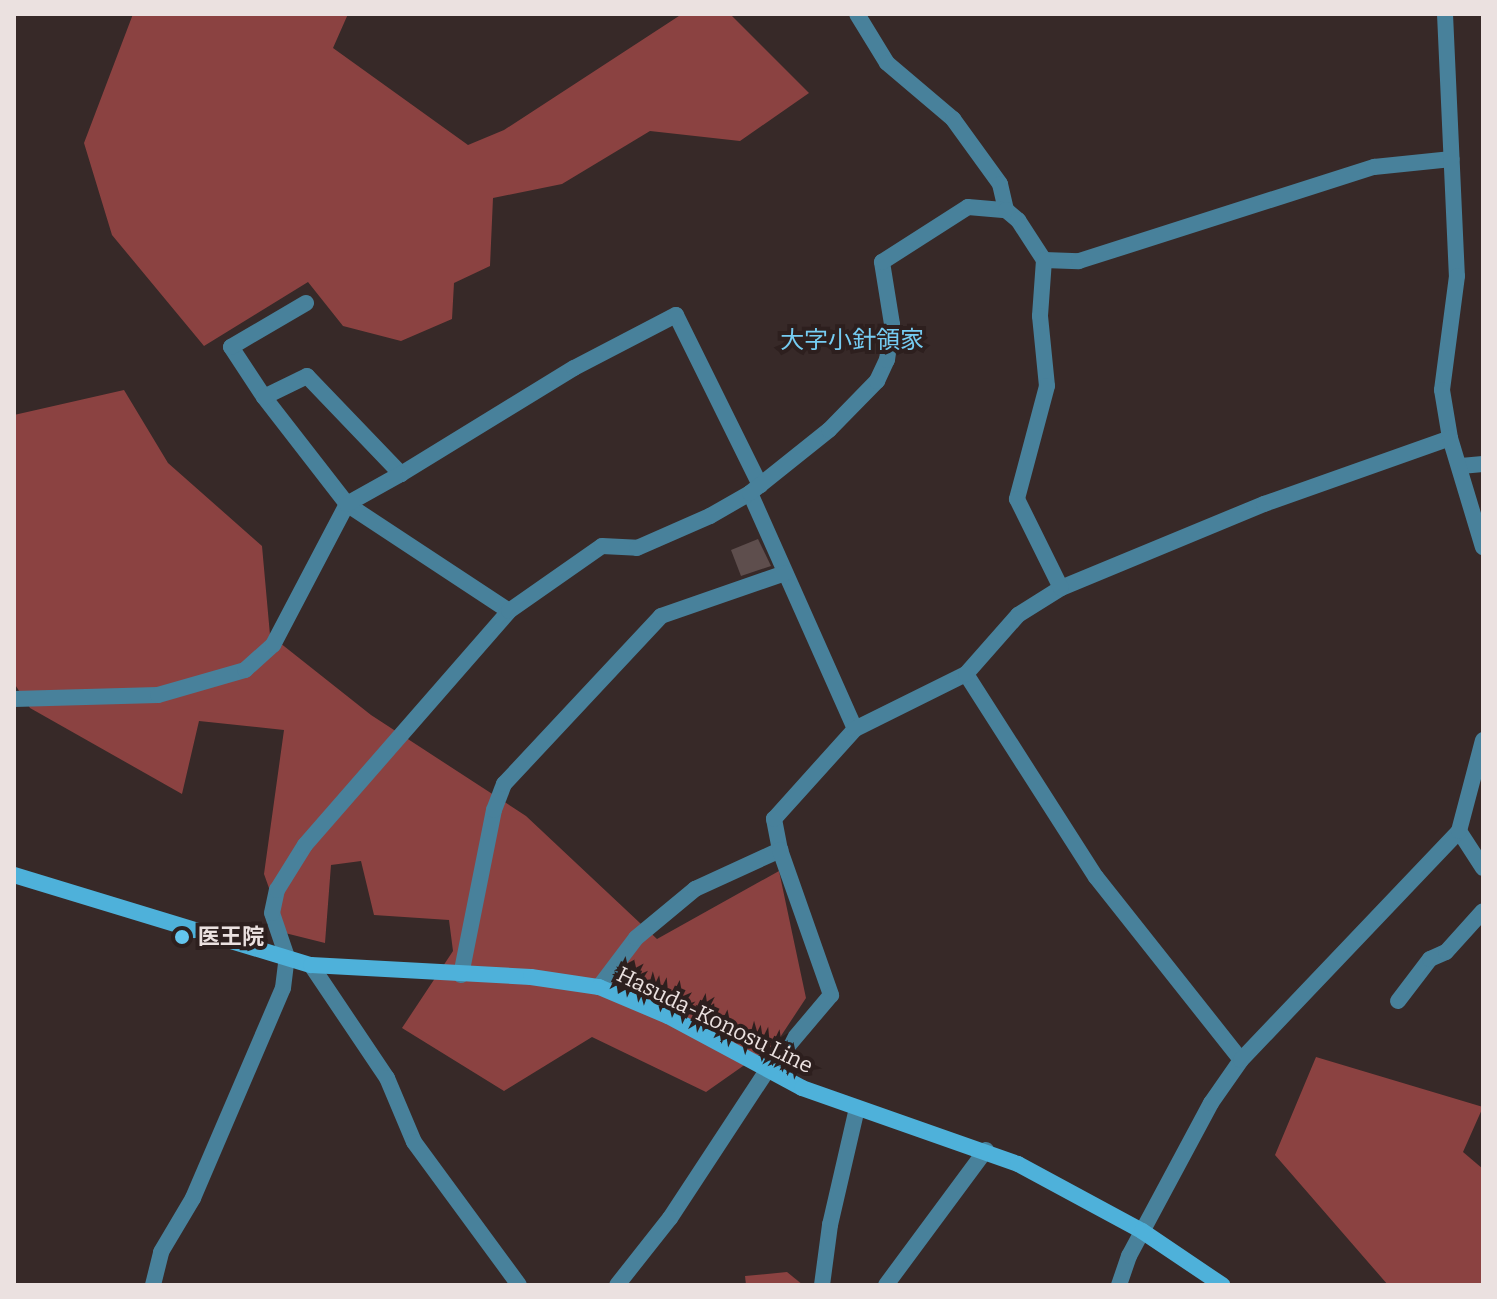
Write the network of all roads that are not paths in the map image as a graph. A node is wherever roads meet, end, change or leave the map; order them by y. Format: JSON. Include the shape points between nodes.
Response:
{"nodes":[{"id":1,"x":857,"y":14,"type":"edge"},
{"id":2,"x":1445,"y":14,"type":"edge"},
{"id":3,"x":1452,"y":159,"type":"junction"},
{"id":4,"x":1006,"y":210,"type":"junction"},
{"id":5,"x":1044,"y":260,"type":"junction"},
{"id":6,"x":306,"y":303,"type":"dead end"},
{"id":7,"x":264,"y":397,"type":"junction"},
{"id":8,"x":1450,"y":438,"type":"junction"},
{"id":9,"x":1483,"y":464,"type":"edge"},
{"id":10,"x":1461,"y":466,"type":"junction"},
{"id":11,"x":401,"y":474,"type":"junction"},
{"id":12,"x":755,"y":489,"type":"junction"},
{"id":13,"x":347,"y":504,"type":"junction"},
{"id":14,"x":1483,"y":547,"type":"edge"},
{"id":15,"x":785,"y":573,"type":"junction"},
{"id":16,"x":1061,"y":588,"type":"junction"},
{"id":17,"x":509,"y":611,"type":"junction"},
{"id":18,"x":966,"y":674,"type":"junction"},
{"id":19,"x":14,"y":699,"type":"edge"},
{"id":20,"x":855,"y":729,"type":"junction"},
{"id":21,"x":1483,"y":740,"type":"edge"},
{"id":22,"x":1477,"y":782,"type":"edge"},
{"id":23,"x":1459,"y":831,"type":"junction"},
{"id":24,"x":780,"y":850,"type":"junction"},
{"id":25,"x":1483,"y":868,"type":"edge"},
{"id":26,"x":14,"y":875,"type":"edge"},
{"id":27,"x":1483,"y":911,"type":"edge"},
{"id":28,"x":287,"y":957,"type":"junction"},
{"id":29,"x":311,"y":965,"type":"junction"},
{"id":30,"x":461,"y":975,"type":"junction"},
{"id":31,"x":599,"y":987,"type":"junction"},
{"id":32,"x":1398,"y":1001,"type":"dead end"},
{"id":33,"x":1241,"y":1060,"type":"junction"},
{"id":34,"x":766,"y":1072,"type":"junction"},
{"id":35,"x":857,"y":1108,"type":"junction"},
{"id":36,"x":986,"y":1150,"type":"junction"},
{"id":37,"x":1142,"y":1231,"type":"junction"},
{"id":38,"x":153,"y":1285,"type":"edge"},
{"id":39,"x":519,"y":1285,"type":"edge"},
{"id":40,"x":617,"y":1285,"type":"edge"},
{"id":41,"x":822,"y":1285,"type":"edge"},
{"id":42,"x":886,"y":1285,"type":"edge"},
{"id":43,"x":1119,"y":1285,"type":"edge"},
{"id":44,"x":1222,"y":1285,"type":"edge"}],
"edges":[{"from":1,"to":4,"type":"street","via":[[887,63],[953,119],[1000,184]]},
{"from":2,"to":3,"type":"street"},
{"from":3,"to":5,"type":"street","via":[[1374,167],[1079,261]]},
{"from":3,"to":8,"type":"street","via":[[1457,276],[1442,390]]},
{"from":4,"to":5,"type":"street"},
{"from":4,"to":12,"type":"street","via":[[968,207],[882,262],[892,324],[887,360],[877,381],[829,430]]},
{"from":5,"to":16,"type":"street","via":[[1040,316],[1047,386],[1017,499]]},
{"from":6,"to":7,"type":"street","via":[[231,347]]},
{"from":7,"to":11,"type":"street","via":[[307,376]]},
{"from":7,"to":13,"type":"street"},
{"from":8,"to":10,"type":"street"},
{"from":8,"to":16,"type":"street","via":[[1264,504]]},
{"from":9,"to":10,"type":"street"},
{"from":10,"to":14,"type":"street"},
{"from":11,"to":12,"type":"street","via":[[574,368],[676,315]]},
{"from":11,"to":13,"type":"street"},
{"from":12,"to":15,"type":"street"},
{"from":12,"to":17,"type":"street","via":[[637,548],[602,546]]},
{"from":13,"to":17,"type":"street"},
{"from":13,"to":19,"type":"street","via":[[273,645],[245,670],[158,695]]},
{"from":15,"to":20,"type":"street"},
{"from":15,"to":30,"type":"street","via":[[661,616],[504,784],[494,810]]},
{"from":16,"to":18,"type":"street","via":[[1018,615]]},
{"from":17,"to":28,"type":"street","via":[[305,845],[277,890],[272,913]]},
{"from":18,"to":20,"type":"street"},
{"from":18,"to":33,"type":"street","via":[[1096,877]]},
{"from":20,"to":24,"type":"street","via":[[774,819]]},
{"from":21,"to":22,"type":"street"},
{"from":22,"to":23,"type":"street"},
{"from":23,"to":25,"type":"street"},
{"from":23,"to":33,"type":"street"},
{"from":24,"to":31,"type":"street","via":[[695,889],[636,938]]},
{"from":24,"to":34,"type":"street","via":[[831,995]]},
{"from":26,"to":28,"type":"main road","name":"Hasuda-Konosu Line"},
{"from":27,"to":32,"type":"street","via":[[1446,952],[1430,959]]},
{"from":28,"to":29,"type":"main road","name":"Hasuda-Konosu Line"},
{"from":28,"to":38,"type":"street","via":[[283,988],[193,1198],[161,1252]]},
{"from":29,"to":30,"type":"main road","name":"Hasuda-Konosu Line"},
{"from":29,"to":39,"type":"street","via":[[387,1078],[414,1142]]},
{"from":30,"to":31,"type":"main road","name":"Hasuda-Konosu Line","via":[[531,977]]},
{"from":31,"to":34,"type":"main road","name":"Hasuda-Konosu Line","via":[[668,1016]]},
{"from":33,"to":37,"type":"street","via":[[1211,1103]]},
{"from":34,"to":35,"type":"main road","name":"Hasuda-Konosu Line"},
{"from":34,"to":40,"type":"street","via":[[670,1218]]},
{"from":35,"to":36,"type":"main road","name":"Hasuda-Konosu Line"},
{"from":35,"to":41,"type":"street"},
{"from":36,"to":37,"type":"main road","name":"Hasuda-Konosu Line"},
{"from":36,"to":42,"type":"street"},
{"from":37,"to":43,"type":"street"},
{"from":37,"to":44,"type":"main road","name":"Hasuda-Konosu Line"}]}
